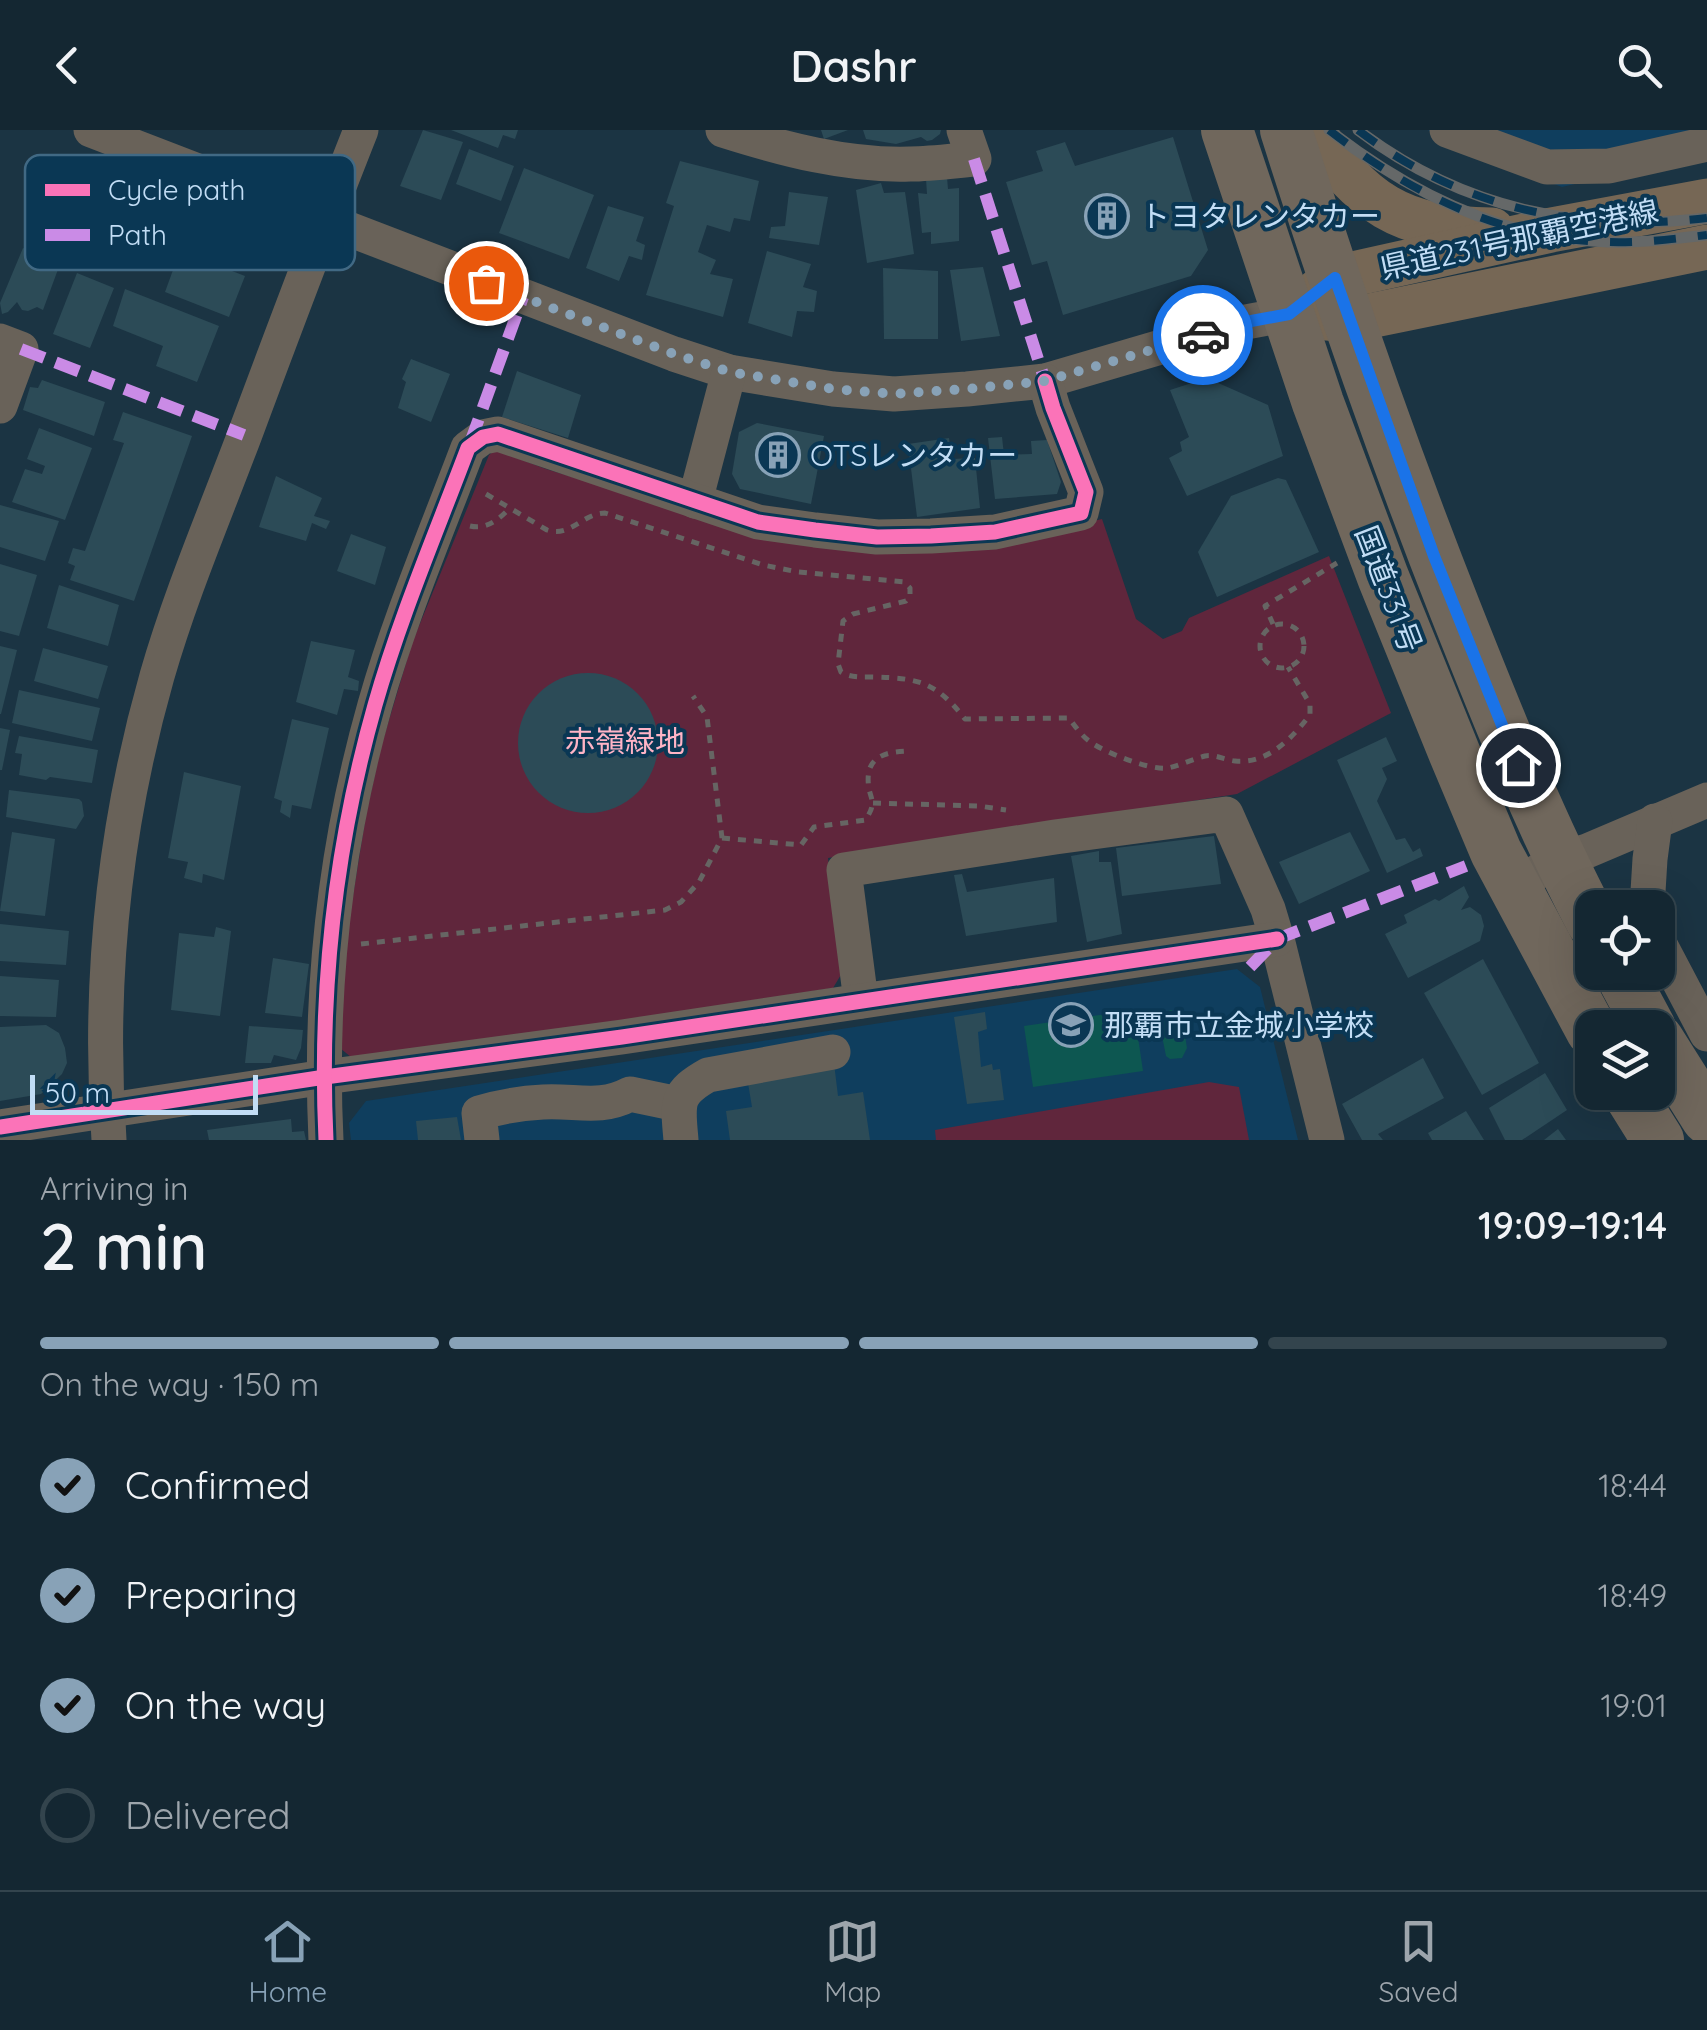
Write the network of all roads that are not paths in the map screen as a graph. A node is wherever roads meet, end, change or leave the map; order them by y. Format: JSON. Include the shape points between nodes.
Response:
{"nodes":[{"id":1,"x":91,"y":130,"type":"edge"},
{"id":2,"x":361,"y":130,"type":"edge"},
{"id":3,"x":964,"y":130,"type":"edge"},
{"id":4,"x":1227,"y":130,"type":"edge"},
{"id":5,"x":1286,"y":130,"type":"edge"},
{"id":6,"x":1311,"y":130,"type":"edge"},
{"id":7,"x":1446,"y":130,"type":"edge"},
{"id":8,"x":743,"y":133,"type":"edge"},
{"id":9,"x":1707,"y":144,"type":"edge"},
{"id":10,"x":156,"y":155,"type":"edge"},
{"id":11,"x":351,"y":155,"type":"edge"},
{"id":12,"x":1707,"y":200,"type":"edge"},
{"id":13,"x":1552,"y":230,"type":"junction"},
{"id":14,"x":355,"y":232,"type":"edge"},
{"id":15,"x":1707,"y":247,"type":"edge"},
{"id":16,"x":306,"y":270,"type":"edge"},
{"id":17,"x":1342,"y":299,"type":"junction"},
{"id":18,"x":1289,"y":314,"type":"junction"},
{"id":19,"x":0,"y":341,"type":"edge"},
{"id":20,"x":730,"y":372,"type":"junction"},
{"id":21,"x":1045,"y":381,"type":"junction"},
{"id":22,"x":0,"y":406,"type":"edge"},
{"id":23,"x":695,"y":502,"type":"junction"},
{"id":24,"x":1707,"y":800,"type":"edge"},
{"id":25,"x":1655,"y":822,"type":"junction"},
{"id":26,"x":1559,"y":859,"type":"junction"},
{"id":27,"x":1514,"y":886,"type":"junction"},
{"id":28,"x":1575,"y":890,"type":"edge"},
{"id":29,"x":1648,"y":890,"type":"edge"},
{"id":30,"x":1277,"y":938,"type":"junction"},
{"id":31,"x":1675,"y":975,"type":"edge"},
{"id":32,"x":862,"y":1001,"type":"junction"},
{"id":33,"x":1581,"y":1010,"type":"edge"},
{"id":34,"x":1707,"y":1034,"type":"edge"},
{"id":35,"x":622,"y":1036,"type":"junction"},
{"id":36,"x":833,"y":1052,"type":"dead end"},
{"id":37,"x":1675,"y":1067,"type":"edge"},
{"id":38,"x":324,"y":1077,"type":"junction"},
{"id":39,"x":630,"y":1094,"type":"junction"},
{"id":40,"x":678,"y":1104,"type":"junction"},
{"id":41,"x":1639,"y":1110,"type":"edge"},
{"id":42,"x":1707,"y":1118,"type":"edge"},
{"id":43,"x":108,"y":1126,"type":"edge"},
{"id":44,"x":0,"y":1127,"type":"edge"},
{"id":45,"x":326,"y":1140,"type":"edge"},
{"id":46,"x":482,"y":1140,"type":"edge"},
{"id":47,"x":681,"y":1140,"type":"edge"},
{"id":48,"x":1327,"y":1140,"type":"edge"},
{"id":49,"x":1658,"y":1140,"type":"edge"}],
"edges":[{"from":1,"to":10,"type":"street"},
{"from":2,"to":11,"type":"street"},
{"from":3,"to":8,"type":"street","via":[[974,160],[906,165],[842,160]]},
{"from":4,"to":18,"type":"highway","name":"国道331号"},
{"from":5,"to":17,"type":"highway","name":"国道331号"},
{"from":6,"to":13,"type":"main road","via":[[1356,186],[1406,216],[1448,228]]},
{"from":7,"to":9,"type":"street","via":[[1548,167],[1609,166]]},
{"from":12,"to":13,"type":"main road","name":"県道231号那覇空港線"},
{"from":13,"to":17,"type":"main road","name":"県道231号那覇空港線"},
{"from":14,"to":20,"type":"street"},
{"from":15,"to":17,"type":"main road","name":"県道231号那覇空港線"},
{"from":16,"to":43,"type":"street","via":[[186,590],[138,748],[113,894],[104,1074]]},
{"from":17,"to":18,"type":"main road","name":"県道231号那覇空港線"},
{"from":17,"to":26,"type":"highway","name":"国道331号","via":[[1455,609]]},
{"from":18,"to":21,"type":"street"},
{"from":18,"to":27,"type":"highway","name":"国道331号","via":[[1384,577]]},
{"from":19,"to":22,"type":"street","via":[[20,349]]},
{"from":20,"to":21,"type":"street","via":[[894,394]]},
{"from":20,"to":23,"type":"street"},
{"from":21,"to":23,"type":"street","via":[[1086,492],[1081,513],[996,532],[877,537],[758,522]]},
{"from":23,"to":38,"type":"street","via":[[498,434],[468,448],[375,706],[328,948]]},
{"from":24,"to":25,"type":"street"},
{"from":25,"to":26,"type":"street"},
{"from":25,"to":29,"type":"street"},
{"from":26,"to":27,"type":"street"},
{"from":26,"to":28,"type":"highway","name":"国道331号"},
{"from":27,"to":33,"type":"highway","name":"国道331号"},
{"from":30,"to":32,"type":"street"},
{"from":30,"to":32,"type":"street","via":[[1226,814],[1056,837],[844,870]]},
{"from":30,"to":48,"type":"street"},
{"from":31,"to":34,"type":"street"},
{"from":32,"to":35,"type":"street"},
{"from":35,"to":38,"type":"street"},
{"from":35,"to":39,"type":"street"},
{"from":36,"to":40,"type":"street","via":[[708,1075],[690,1085]]},
{"from":37,"to":42,"type":"highway"},
{"from":38,"to":43,"type":"street"},
{"from":38,"to":45,"type":"street"},
{"from":39,"to":40,"type":"street"},
{"from":39,"to":46,"type":"street","via":[[613,1103],[544,1102],[478,1113]]},
{"from":40,"to":47,"type":"street"},
{"from":41,"to":49,"type":"highway"},
{"from":43,"to":44,"type":"street"}]}
